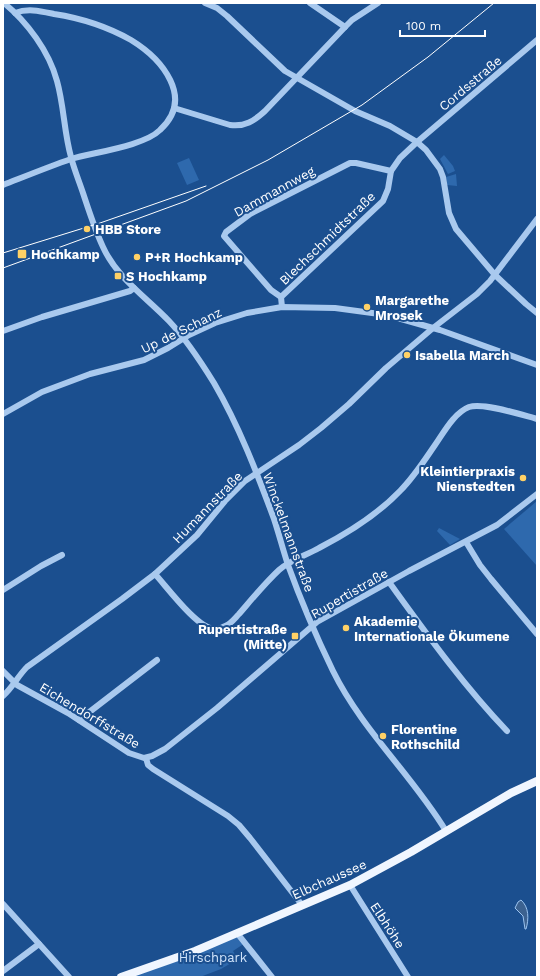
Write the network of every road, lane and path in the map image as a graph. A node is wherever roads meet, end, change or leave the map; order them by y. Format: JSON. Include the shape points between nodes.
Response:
{"nodes":[{"id":1,"x":4,"y":3,"type":"edge"},
{"id":2,"x":205,"y":3,"type":"edge"},
{"id":3,"x":310,"y":3,"type":"edge"},
{"id":4,"x":378,"y":3,"type":"edge"},
{"id":5,"x":15,"y":13,"type":"junction"},
{"id":6,"x":345,"y":27,"type":"junction"},
{"id":7,"x":537,"y":40,"type":"edge"},
{"id":8,"x":296,"y":78,"type":"junction"},
{"id":9,"x":174,"y":108,"type":"junction"},
{"id":10,"x":417,"y":142,"type":"junction"},
{"id":11,"x":71,"y":159,"type":"junction"},
{"id":12,"x":390,"y":171,"type":"junction"},
{"id":13,"x":3,"y":185,"type":"edge"},
{"id":14,"x":537,"y":219,"type":"edge"},
{"id":15,"x":495,"y":275,"type":"junction"},
{"id":16,"x":134,"y":288,"type":"junction"},
{"id":17,"x":281,"y":297,"type":"junction"},
{"id":18,"x":282,"y":307,"type":"junction"},
{"id":19,"x":537,"y":313,"type":"edge"},
{"id":20,"x":433,"y":328,"type":"junction"},
{"id":21,"x":3,"y":332,"type":"edge"},
{"id":22,"x":184,"y":338,"type":"junction"},
{"id":23,"x":537,"y":365,"type":"edge"},
{"id":24,"x":3,"y":414,"type":"edge"},
{"id":25,"x":537,"y":419,"type":"edge"},
{"id":26,"x":256,"y":473,"type":"junction"},
{"id":27,"x":537,"y":494,"type":"edge"},
{"id":28,"x":466,"y":542,"type":"junction"},
{"id":29,"x":62,"y":555,"type":"dead end"},
{"id":30,"x":288,"y":564,"type":"junction"},
{"id":31,"x":155,"y":574,"type":"junction"},
{"id":32,"x":389,"y":582,"type":"junction"},
{"id":33,"x":3,"y":590,"type":"edge"},
{"id":34,"x":312,"y":626,"type":"junction"},
{"id":35,"x":537,"y":634,"type":"edge"},
{"id":36,"x":157,"y":660,"type":"dead end"},
{"id":37,"x":3,"y":671,"type":"edge"},
{"id":38,"x":14,"y":683,"type":"junction"},
{"id":39,"x":3,"y":696,"type":"edge"},
{"id":40,"x":79,"y":720,"type":"junction"},
{"id":41,"x":507,"y":731,"type":"dead end"},
{"id":42,"x":146,"y":758,"type":"junction"},
{"id":43,"x":537,"y":781,"type":"edge"},
{"id":44,"x":446,"y":831,"type":"junction"},
{"id":45,"x":350,"y":885,"type":"junction"},
{"id":46,"x":3,"y":904,"type":"edge"},
{"id":47,"x":302,"y":905,"type":"junction"},
{"id":48,"x":237,"y":933,"type":"junction"},
{"id":49,"x":40,"y":944,"type":"junction"},
{"id":50,"x":3,"y":971,"type":"edge"},
{"id":51,"x":69,"y":977,"type":"edge"},
{"id":52,"x":121,"y":977,"type":"edge"},
{"id":53,"x":272,"y":977,"type":"edge"},
{"id":54,"x":408,"y":977,"type":"edge"}],
"edges":[{"from":1,"to":5,"type":"street","name":"Winckelmannstraße"},
{"from":2,"to":8,"type":"street","via":[[227,16],[277,65]]},
{"from":3,"to":6,"type":"street"},
{"from":4,"to":6,"type":"street"},
{"from":5,"to":9,"type":"street","via":[[28,10],[69,16],[105,28],[130,40],[155,59],[167,75],[174,89]]},
{"from":5,"to":11,"type":"street","name":"Winckelmannstraße","via":[[43,49],[55,73]]},
{"from":6,"to":8,"type":"street"},
{"from":7,"to":10,"type":"street","name":"Cordsstraße"},
{"from":8,"to":9,"type":"street","via":[[261,115],[242,126],[230,125]]},
{"from":8,"to":10,"type":"street"},
{"from":9,"to":11,"type":"street","via":[[161,130],[148,138]]},
{"from":10,"to":12,"type":"street"},
{"from":10,"to":15,"type":"street","via":[[440,169],[449,213],[454,224]]},
{"from":11,"to":13,"type":"street"},
{"from":11,"to":16,"type":"street","name":"Winckelmannstraße","via":[[102,246],[120,274]]},
{"from":12,"to":17,"type":"street","name":"Blechschmidtstraße","via":[[388,189],[383,200]]},
{"from":12,"to":17,"type":"street","name":"Dammannweg","via":[[350,163],[250,214],[226,232],[224,236],[271,290]]},
{"from":14,"to":15,"type":"street","name":"Humannstraße"},
{"from":15,"to":19,"type":"street"},
{"from":15,"to":20,"type":"street","name":"Humannstraße","via":[[477,294]]},
{"from":16,"to":21,"type":"street"},
{"from":16,"to":22,"type":"street","name":"Winckelmannstraße"},
{"from":17,"to":18,"type":"street"},
{"from":18,"to":20,"type":"street","name":"Up de Schanz","via":[[366,311]]},
{"from":18,"to":22,"type":"street","name":"Up de Schanz","via":[[229,318]]},
{"from":20,"to":23,"type":"street","name":"Up de Schanz"},
{"from":20,"to":26,"type":"street","name":"Humannstraße","via":[[321,428]]},
{"from":22,"to":24,"type":"street","name":"Up de Schanz","via":[[144,360],[42,392]]},
{"from":22,"to":26,"type":"street","name":"Winckelmannstraße","via":[[215,385]]},
{"from":25,"to":30,"type":"street","via":[[484,406],[473,406],[465,410],[454,419],[415,474],[392,499],[350,529]]},
{"from":26,"to":30,"type":"street","name":"Winckelmannstraße","via":[[275,521]]},
{"from":26,"to":31,"type":"street","name":"Humannstraße","via":[[231,495],[197,535]]},
{"from":27,"to":28,"type":"street","name":"Rupertistraße","via":[[497,525]]},
{"from":28,"to":32,"type":"street","name":"Rupertistraße"},
{"from":28,"to":35,"type":"street","via":[[496,586]]},
{"from":29,"to":33,"type":"street"},
{"from":30,"to":31,"type":"street","via":[[269,579],[229,624],[218,629],[207,627],[195,619]]},
{"from":30,"to":34,"type":"street","name":"Winckelmannstraße"},
{"from":31,"to":38,"type":"street","name":"Humannstraße","via":[[31,664]]},
{"from":32,"to":34,"type":"street","name":"Rupertistraße"},
{"from":32,"to":41,"type":"street","via":[[461,680]]},
{"from":34,"to":42,"type":"street","name":"Rupertistraße","via":[[204,719],[165,749]]},
{"from":34,"to":44,"type":"street","name":"Winckelmannstraße","via":[[348,700]]},
{"from":36,"to":40,"type":"street"},
{"from":37,"to":38,"type":"street","name":"Eichendorffstraße"},
{"from":38,"to":39,"type":"street","name":"Humannstraße"},
{"from":38,"to":40,"type":"street","name":"Eichendorffstraße"},
{"from":40,"to":42,"type":"street","name":"Eichendorffstraße","via":[[129,753]]},
{"from":42,"to":47,"type":"street","name":"Eichendorffstraße","via":[[153,769],[239,825]]},
{"from":43,"to":44,"type":"main road","name":"Elbchaussee","via":[[511,793]]},
{"from":44,"to":45,"type":"main road","name":"Elbchaussee"},
{"from":45,"to":47,"type":"main road","name":"Elbchaussee"},
{"from":45,"to":54,"type":"street","name":"Elbhöhe"},
{"from":46,"to":49,"type":"street"},
{"from":47,"to":48,"type":"main road","name":"Elbchaussee"},
{"from":48,"to":52,"type":"main road","name":"Elbchaussee","via":[[177,958]]},
{"from":48,"to":53,"type":"street"},
{"from":49,"to":50,"type":"street"},
{"from":49,"to":51,"type":"street"}]}
